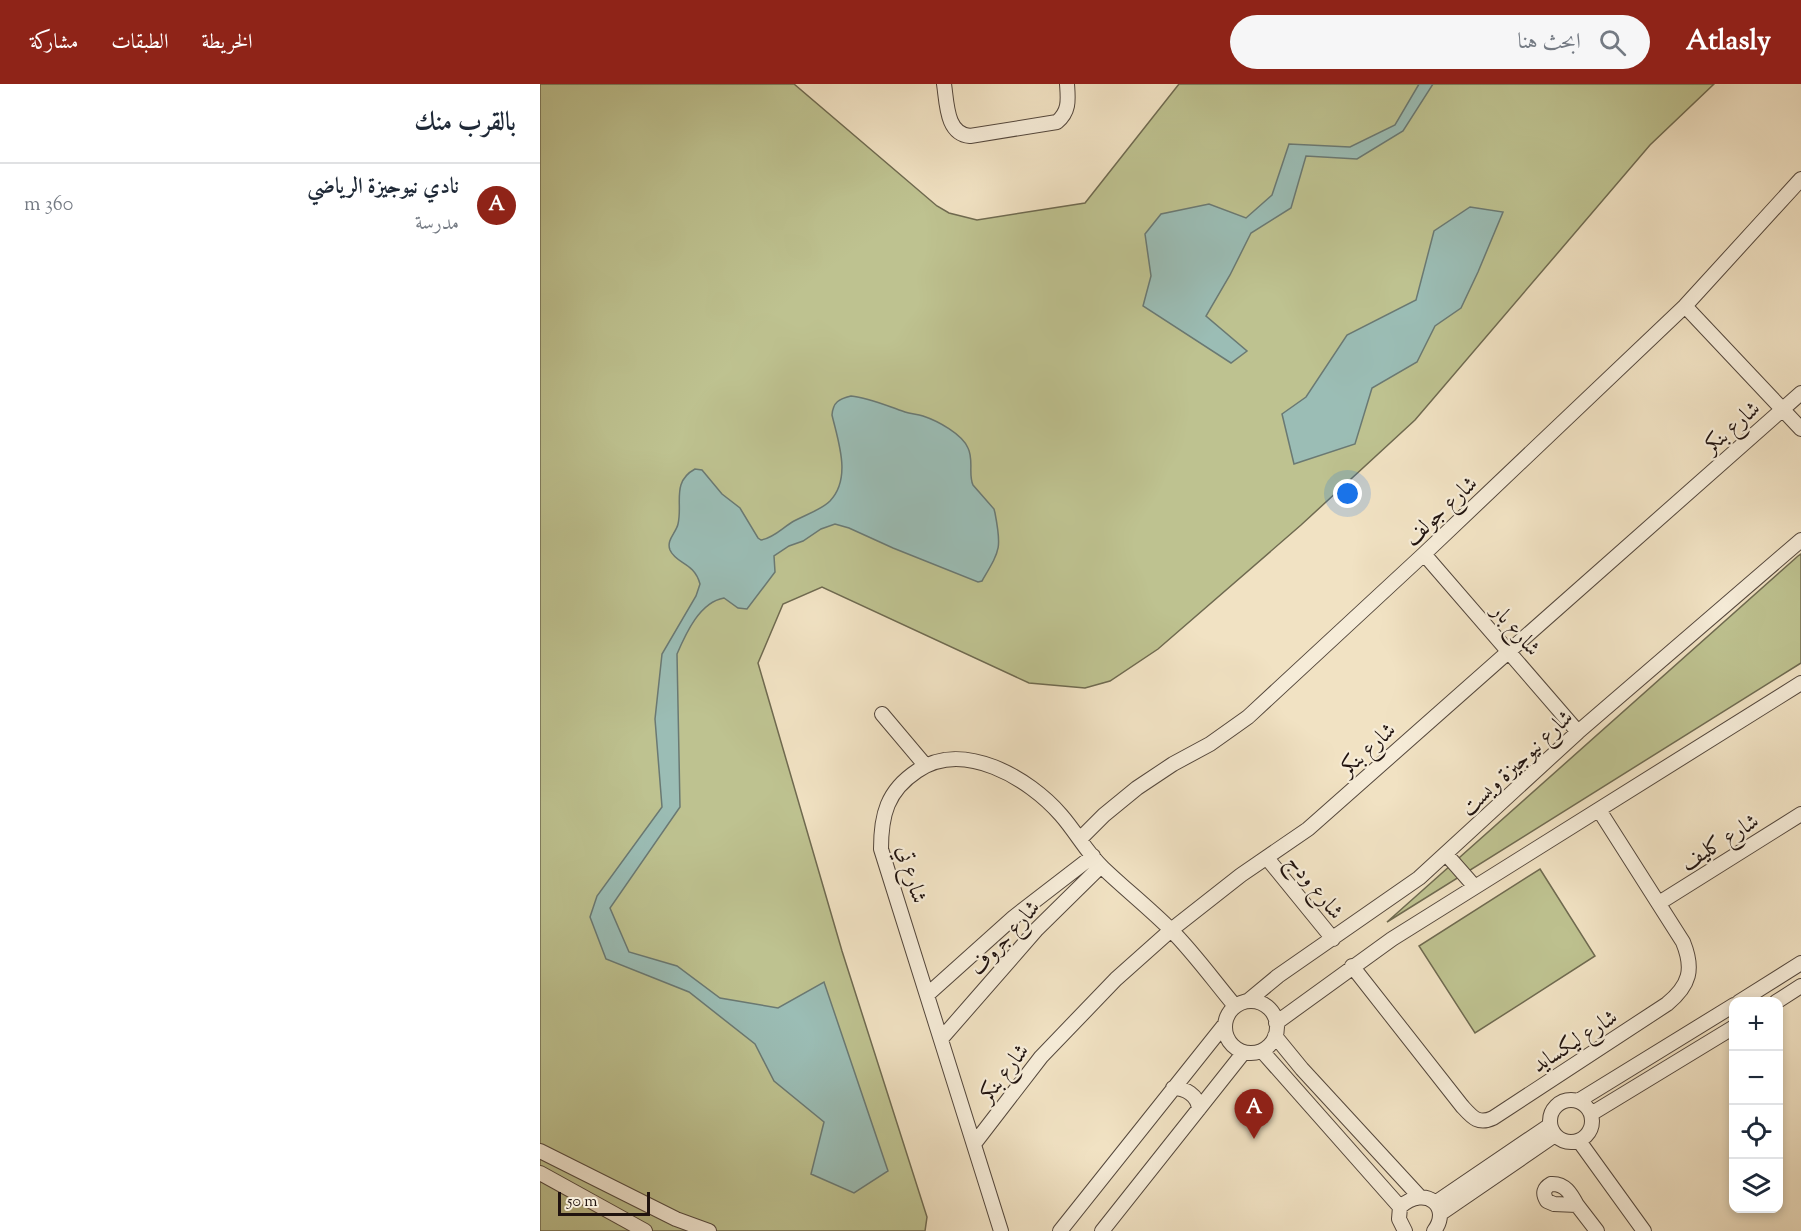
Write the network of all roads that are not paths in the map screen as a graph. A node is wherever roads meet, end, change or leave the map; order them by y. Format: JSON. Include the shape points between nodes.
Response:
{"nodes":[{"id":1,"x":944,"y":84,"type":"edge"},
{"id":2,"x":1067,"y":84,"type":"edge"},
{"id":3,"x":1801,"y":180,"type":"edge"},
{"id":4,"x":1685,"y":306,"type":"junction"},
{"id":5,"x":1801,"y":393,"type":"edge"},
{"id":6,"x":1782,"y":408,"type":"junction"},
{"id":7,"x":1801,"y":429,"type":"edge"},
{"id":8,"x":1801,"y":540,"type":"edge"},
{"id":9,"x":1424,"y":554,"type":"junction"},
{"id":10,"x":1508,"y":651,"type":"junction"},
{"id":11,"x":1801,"y":683,"type":"edge"},
{"id":12,"x":882,"y":714,"type":"dead end"},
{"id":13,"x":1578,"y":732,"type":"junction"},
{"id":14,"x":925,"y":765,"type":"junction"},
{"id":15,"x":1599,"y":810,"type":"junction"},
{"id":16,"x":1801,"y":814,"type":"edge"},
{"id":17,"x":1080,"y":839,"type":"junction"},
{"id":18,"x":1446,"y":854,"type":"junction"},
{"id":19,"x":1267,"y":858,"type":"junction"},
{"id":20,"x":1097,"y":861,"type":"junction"},
{"id":21,"x":1475,"y":887,"type":"junction"},
{"id":22,"x":1659,"y":903,"type":"junction"},
{"id":23,"x":1171,"y":930,"type":"junction"},
{"id":24,"x":1333,"y":939,"type":"junction"},
{"id":25,"x":1801,"y":963,"type":"edge"},
{"id":26,"x":1352,"y":966,"type":"junction"},
{"id":27,"x":1801,"y":986,"type":"edge"},
{"id":28,"x":927,"y":995,"type":"junction"},
{"id":29,"x":1747,"y":997,"type":"edge"},
{"id":30,"x":1783,"y":998,"type":"edge"},
{"id":31,"x":1241,"y":1004,"type":"junction"},
{"id":32,"x":1729,"y":1008,"type":"edge"},
{"id":33,"x":1225,"y":1024,"type":"junction"},
{"id":34,"x":1276,"y":1029,"type":"junction"},
{"id":35,"x":1729,"y":1030,"type":"edge"},
{"id":36,"x":941,"y":1039,"type":"junction"},
{"id":37,"x":1262,"y":1051,"type":"junction"},
{"id":38,"x":1244,"y":1052,"type":"junction"},
{"id":39,"x":1302,"y":1069,"type":"junction"},
{"id":40,"x":1289,"y":1081,"type":"junction"},
{"id":41,"x":1173,"y":1088,"type":"junction"},
{"id":42,"x":1578,"y":1101,"type":"junction"},
{"id":43,"x":1199,"y":1109,"type":"junction"},
{"id":44,"x":1591,"y":1114,"type":"junction"},
{"id":45,"x":1553,"y":1130,"type":"junction"},
{"id":46,"x":1579,"y":1141,"type":"junction"},
{"id":47,"x":974,"y":1144,"type":"junction"},
{"id":48,"x":540,"y":1151,"type":"edge"},
{"id":49,"x":540,"y":1173,"type":"edge"},
{"id":50,"x":589,"y":1174,"type":"junction"},
{"id":51,"x":580,"y":1195,"type":"junction"},
{"id":52,"x":1419,"y":1196,"type":"junction"},
{"id":53,"x":1577,"y":1205,"type":"dead end"},
{"id":54,"x":1400,"y":1207,"type":"junction"},
{"id":55,"x":1439,"y":1220,"type":"edge"},
{"id":56,"x":645,"y":1231,"type":"edge"},
{"id":57,"x":709,"y":1231,"type":"edge"},
{"id":58,"x":1001,"y":1231,"type":"edge"},
{"id":59,"x":1059,"y":1231,"type":"edge"},
{"id":60,"x":1102,"y":1231,"type":"edge"},
{"id":61,"x":1405,"y":1231,"type":"edge"},
{"id":62,"x":1597,"y":1231,"type":"edge"},
{"id":63,"x":1644,"y":1231,"type":"edge"}],
"edges":[{"from":1,"to":2,"type":"street","via":[[952,126],[960,134],[970,136],[1057,122],[1068,106]]},
{"from":3,"to":4,"type":"street","name":"شارع جولف"},
{"from":4,"to":6,"type":"street"},
{"from":4,"to":9,"type":"street","name":"شارع جولف"},
{"from":5,"to":6,"type":"street","name":"شارع بنكر"},
{"from":6,"to":7,"type":"street"},
{"from":6,"to":10,"type":"street","name":"شارع بنكر"},
{"from":8,"to":13,"type":"street","name":"شارع نيوجيزة ويست"},
{"from":9,"to":10,"type":"street","name":"شارع بار"},
{"from":9,"to":17,"type":"street","name":"شارع جولف","via":[[1248,717],[1137,788]]},
{"from":10,"to":13,"type":"street","name":"شارع بار"},
{"from":10,"to":19,"type":"street","name":"شارع بنكر","via":[[1308,829]]},
{"from":11,"to":15,"type":"street"},
{"from":12,"to":14,"type":"street"},
{"from":13,"to":18,"type":"street","name":"شارع نيوجيزة ويست"},
{"from":14,"to":17,"type":"street","name":"شارع تي","via":[[949,758],[974,760],[998,769],[1039,795],[1060,813]]},
{"from":14,"to":28,"type":"street","name":"شارع تي","via":[[894,793],[881,824],[882,849]]},
{"from":15,"to":21,"type":"street"},
{"from":15,"to":22,"type":"street","name":"شارع ليكسايد"},
{"from":16,"to":22,"type":"street","name":"شارع كليف"},
{"from":17,"to":20,"type":"street","name":"شارع تي"},
{"from":18,"to":21,"type":"street"},
{"from":18,"to":24,"type":"street","name":"شارع نيوجيزة ويست"},
{"from":19,"to":23,"type":"street","name":"شارع بنكر"},
{"from":19,"to":24,"type":"street","name":"شارع ودج"},
{"from":20,"to":23,"type":"street","name":"شارع تي"},
{"from":20,"to":28,"type":"street","name":"شارع جروف","via":[[1014,917]]},
{"from":20,"to":36,"type":"street","name":"شارع جروف"},
{"from":21,"to":26,"type":"street"},
{"from":22,"to":26,"type":"street","name":"شارع ليكسايد","via":[[1688,955],[1688,976],[1678,995],[1485,1121],[1475,1120],[1462,1106]]},
{"from":23,"to":31,"type":"street","name":"شارع تي"},
{"from":23,"to":47,"type":"street","name":"شارع بنكر","via":[[1077,1017]]},
{"from":24,"to":31,"type":"street","name":"شارع نيوجيزة ويست"},
{"from":25,"to":29,"type":"street"},
{"from":26,"to":34,"type":"street"},
{"from":27,"to":30,"type":"street"},
{"from":28,"to":36,"type":"street","name":"شارع تي"},
{"from":31,"to":33,"type":"street"},
{"from":31,"to":34,"type":"street","via":[[1263,1004],[1274,1016]]},
{"from":32,"to":42,"type":"street"},
{"from":33,"to":38,"type":"street","via":[[1227,1039]]},
{"from":33,"to":41,"type":"street"},
{"from":34,"to":37,"type":"street"},
{"from":34,"to":39,"type":"street"},
{"from":35,"to":44,"type":"street"},
{"from":36,"to":47,"type":"street","name":"شارع تي"},
{"from":37,"to":38,"type":"street"},
{"from":37,"to":40,"type":"street"},
{"from":38,"to":43,"type":"street"},
{"from":39,"to":40,"type":"street"},
{"from":39,"to":52,"type":"street"},
{"from":40,"to":54,"type":"street"},
{"from":41,"to":43,"type":"street","via":[[1191,1094]]},
{"from":41,"to":59,"type":"street"},
{"from":42,"to":44,"type":"street"},
{"from":42,"to":45,"type":"street","via":[[1557,1105],[1551,1114]]},
{"from":43,"to":60,"type":"street"},
{"from":44,"to":46,"type":"street","via":[[1590,1129]]},
{"from":45,"to":46,"type":"street","via":[[1566,1142]]},
{"from":45,"to":55,"type":"street"},
{"from":46,"to":63,"type":"street"},
{"from":47,"to":58,"type":"street","name":"شارع تي"},
{"from":48,"to":50,"type":"street"},
{"from":49,"to":51,"type":"street"},
{"from":50,"to":51,"type":"street"},
{"from":50,"to":57,"type":"street","via":[[676,1219]]},
{"from":51,"to":56,"type":"street"},
{"from":52,"to":54,"type":"street"},
{"from":52,"to":55,"type":"street","via":[[1428,1198]]},
{"from":53,"to":62,"type":"street"},
{"from":54,"to":61,"type":"street","via":[[1399,1219]]}]}
